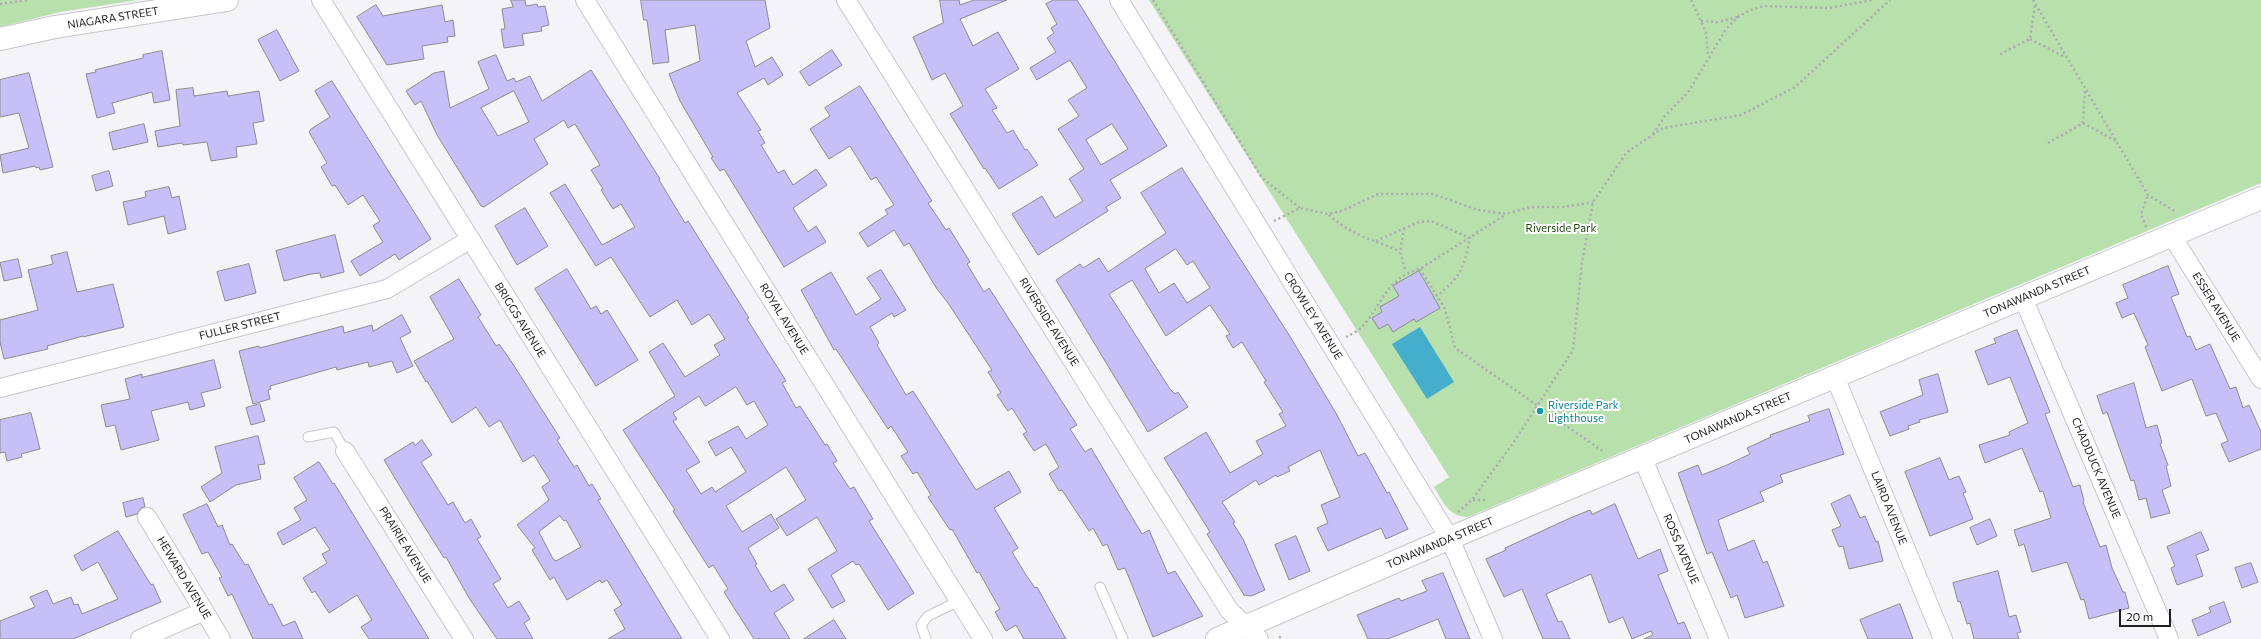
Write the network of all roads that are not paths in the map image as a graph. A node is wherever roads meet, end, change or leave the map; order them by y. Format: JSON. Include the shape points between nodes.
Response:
{"nodes":[{"id":1,"x":227,"y":0,"type":"edge"},
{"id":2,"x":321,"y":0,"type":"edge"},
{"id":3,"x":585,"y":0,"type":"edge"},
{"id":4,"x":846,"y":0,"type":"edge"},
{"id":5,"x":1119,"y":0,"type":"edge"},
{"id":6,"x":0,"y":39,"type":"edge"},
{"id":7,"x":2261,"y":198,"type":"edge"},
{"id":8,"x":2172,"y":236,"type":"junction"},
{"id":9,"x":469,"y":240,"type":"junction"},
{"id":10,"x":2023,"y":298,"type":"junction"},
{"id":11,"x":1835,"y":377,"type":"junction"},
{"id":12,"x":2261,"y":379,"type":"edge"},
{"id":13,"x":0,"y":388,"type":"edge"},
{"id":14,"x":308,"y":438,"type":"dead end"},
{"id":15,"x":345,"y":451,"type":"joint"},
{"id":16,"x":1643,"y":459,"type":"junction"},
{"id":17,"x":147,"y":517,"type":"dead end"},
{"id":18,"x":1450,"y":539,"type":"junction"},
{"id":19,"x":1100,"y":587,"type":"dead end"},
{"id":20,"x":959,"y":601,"type":"junction"},
{"id":21,"x":204,"y":611,"type":"junction"},
{"id":22,"x":1252,"y":633,"type":"edge"},
{"id":23,"x":140,"y":639,"type":"edge"},
{"id":24,"x":221,"y":639,"type":"edge"},
{"id":25,"x":464,"y":639,"type":"edge"},
{"id":26,"x":720,"y":639,"type":"edge"},
{"id":27,"x":926,"y":639,"type":"edge"},
{"id":28,"x":983,"y":639,"type":"edge"},
{"id":29,"x":1123,"y":639,"type":"edge"},
{"id":30,"x":1217,"y":639,"type":"edge"},
{"id":31,"x":1493,"y":639,"type":"edge"},
{"id":32,"x":1719,"y":639,"type":"edge"},
{"id":33,"x":1943,"y":639,"type":"edge"},
{"id":34,"x":2169,"y":639,"type":"edge"}],
"edges":[{"from":1,"to":6,"type":"street","name":"NIAGARA STREET","via":[[55,27]]},
{"from":2,"to":9,"type":"street","name":"BRIGGS AVENUE"},
{"from":3,"to":20,"type":"street","name":"ROYAL AVENUE"},
{"from":4,"to":22,"type":"street","name":"RIVERSIDE AVENUE","via":[[1229,610]]},
{"from":5,"to":18,"type":"street","name":"CROWLEY AVENUE"},
{"from":7,"to":8,"type":"street","name":"TONAWANDA STREET"},
{"from":8,"to":10,"type":"street","name":"TONAWANDA STREET"},
{"from":8,"to":12,"type":"street","name":"ESSER AVENUE"},
{"from":9,"to":13,"type":"street","name":"FULLER STREET","via":[[387,288]]},
{"from":9,"to":26,"type":"street","name":"BRIGGS AVENUE"},
{"from":10,"to":11,"type":"street","name":"TONAWANDA STREET"},
{"from":10,"to":34,"type":"street","name":"CHADDUCK AVENUE"},
{"from":11,"to":16,"type":"street","name":"TONAWANDA STREET"},
{"from":11,"to":33,"type":"street","name":"LAIRD AVENUE"},
{"from":14,"to":15,"type":"lane","via":[[334,432]]},
{"from":15,"to":25,"type":"street","name":"PRAIRIE AVENUE"},
{"from":16,"to":18,"type":"street","name":"TONAWANDA STREET"},
{"from":16,"to":32,"type":"street","name":"ROSS AVENUE"},
{"from":17,"to":21,"type":"street","name":"HEWARD AVENUE"},
{"from":18,"to":22,"type":"street","name":"TONAWANDA STREET"},
{"from":18,"to":31,"type":"street","name":"CROWLEY AVENUE"},
{"from":19,"to":29,"type":"lane"},
{"from":20,"to":27,"type":"lane","via":[[928,616],[922,625]]},
{"from":20,"to":28,"type":"street","name":"ROYAL AVENUE"},
{"from":21,"to":23,"type":"street"},
{"from":21,"to":24,"type":"street","name":"HEWARD AVENUE"},
{"from":22,"to":30,"type":"street","name":"TONAWANDA STREET"}]}
